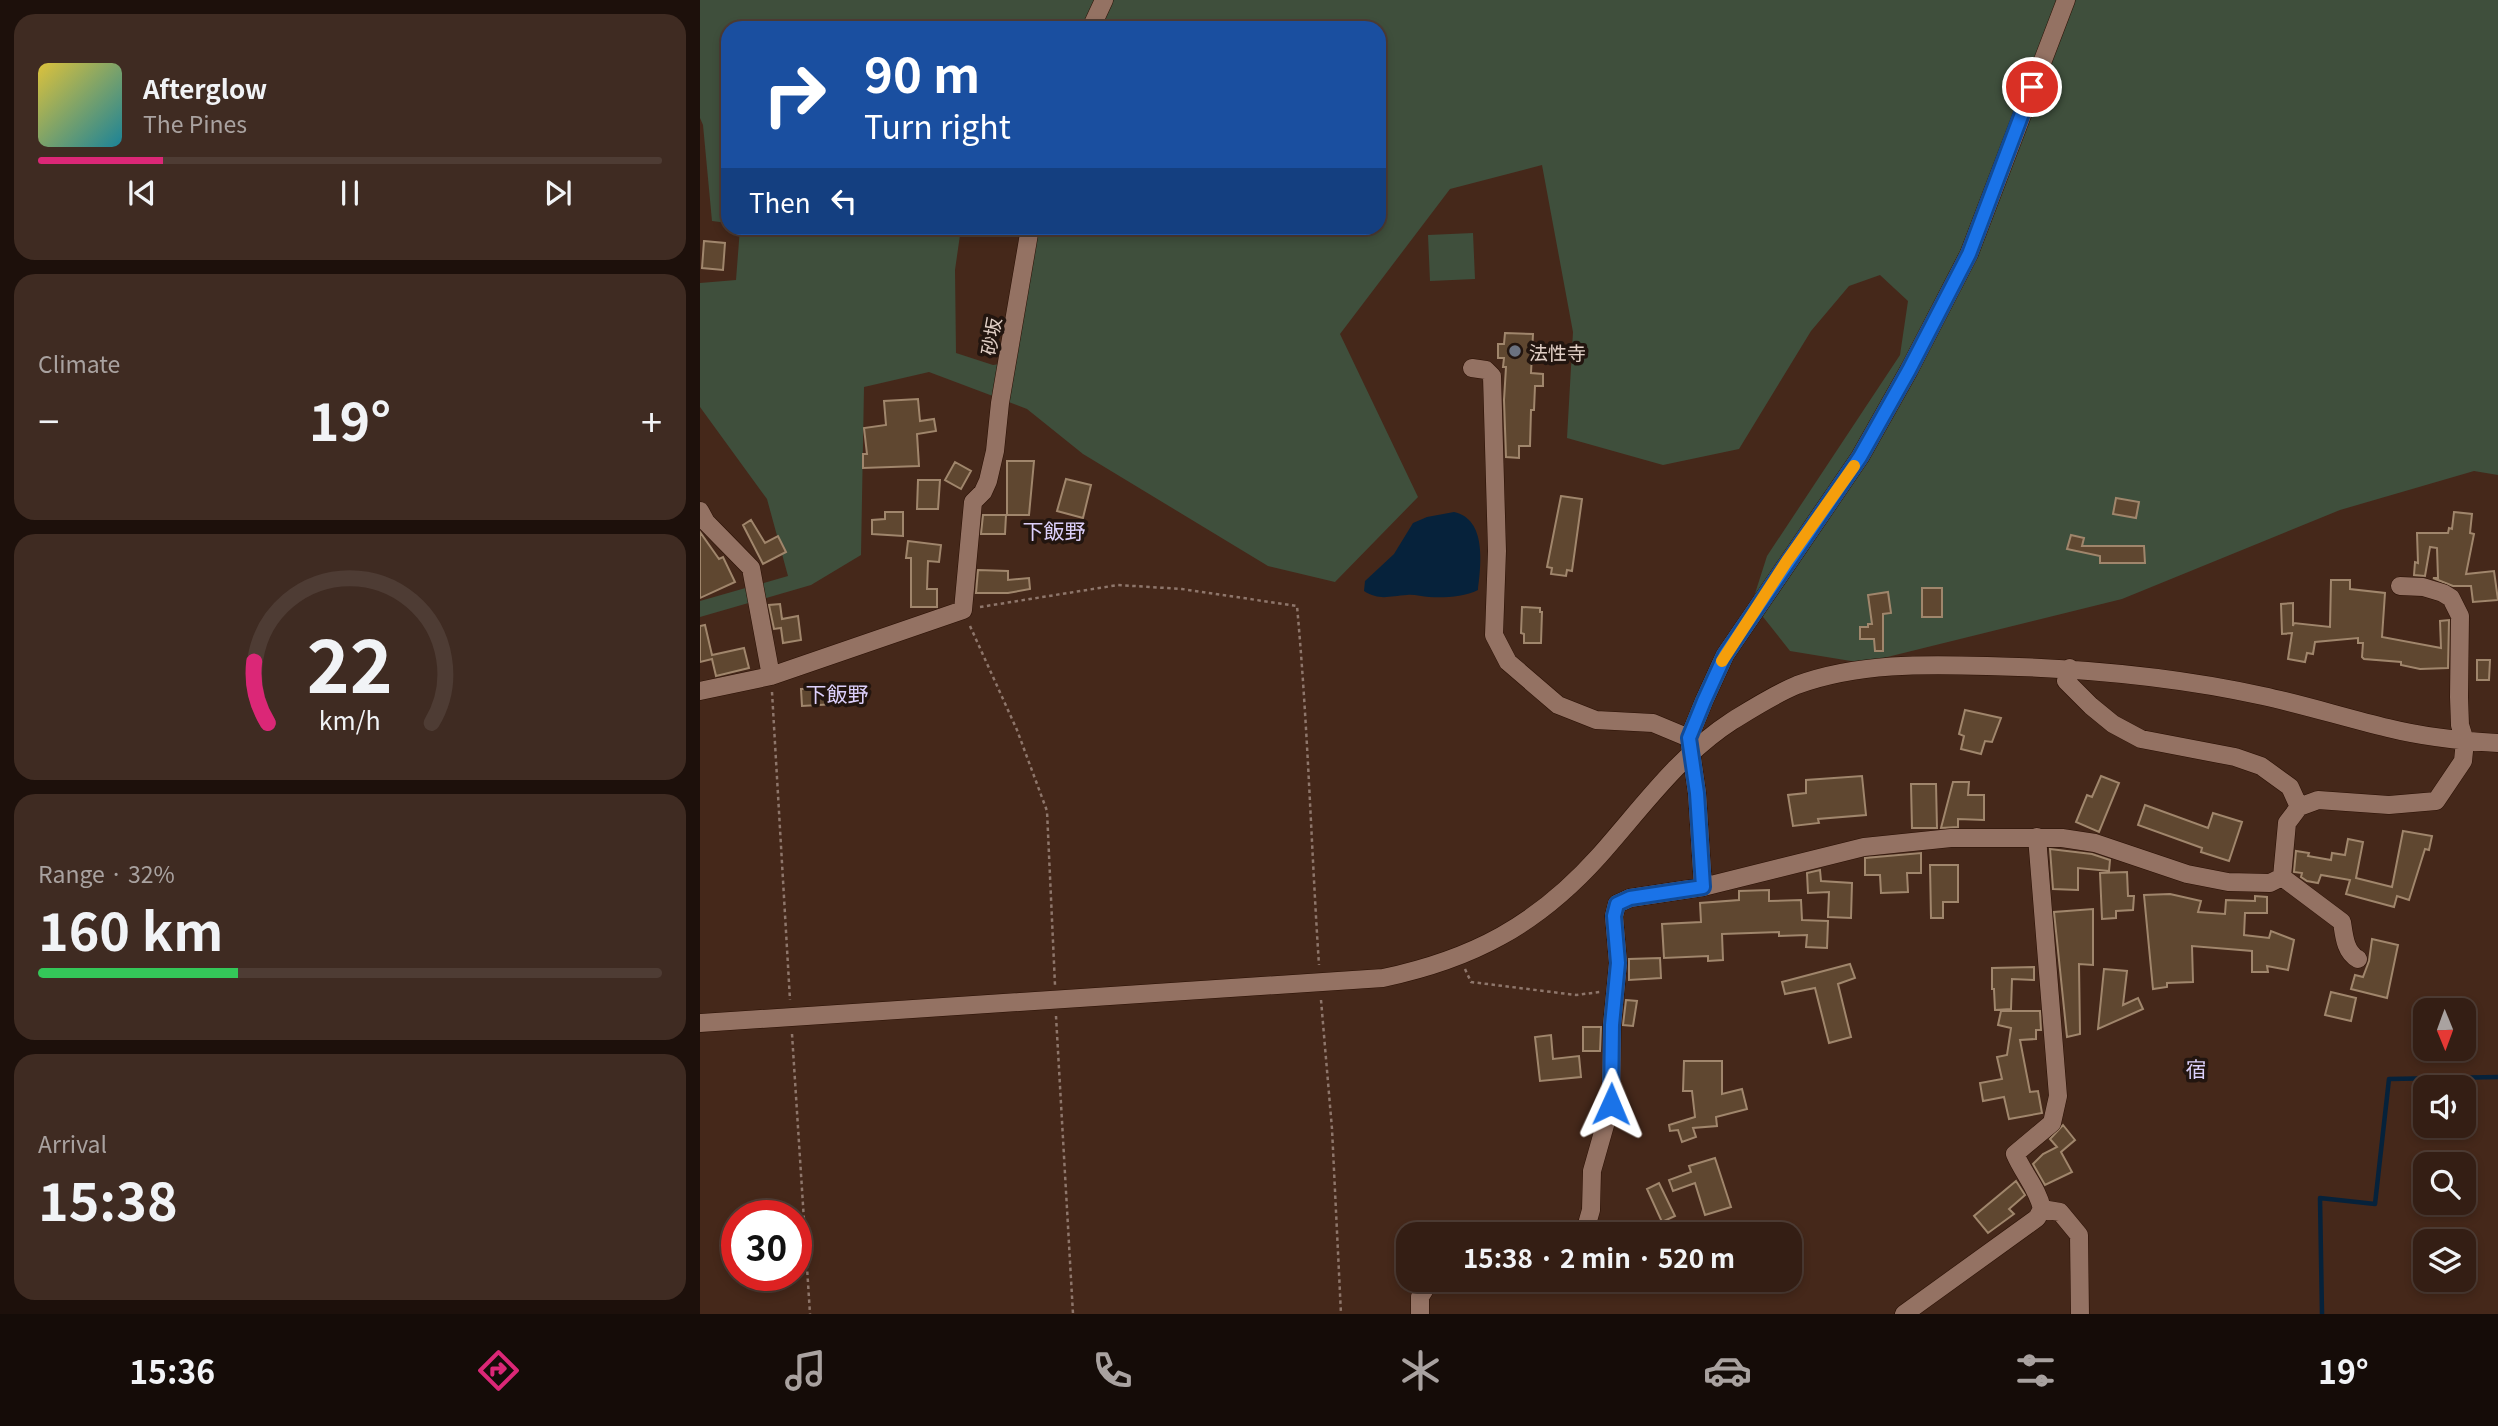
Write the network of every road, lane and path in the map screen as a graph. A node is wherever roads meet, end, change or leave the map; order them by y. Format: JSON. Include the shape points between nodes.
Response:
{"nodes":[{"id":1,"x":1104,"y":0,"type":"edge"},
{"id":2,"x":2066,"y":0,"type":"edge"},
{"id":3,"x":1094,"y":21,"type":"edge"},
{"id":4,"x":1029,"y":235,"type":"edge"},
{"id":5,"x":1472,"y":368,"type":"dead end"},
{"id":6,"x":700,"y":511,"type":"edge"},
{"id":7,"x":2400,"y":586,"type":"dead end"},
{"id":8,"x":963,"y":610,"type":"junction"},
{"id":9,"x":2070,"y":668,"type":"junction"},
{"id":10,"x":771,"y":676,"type":"junction"},
{"id":11,"x":700,"y":679,"type":"edge"},
{"id":12,"x":709,"y":690,"type":"edge"},
{"id":13,"x":774,"y":722,"type":"dead end"},
{"id":14,"x":2465,"y":741,"type":"junction"},
{"id":15,"x":2498,"y":743,"type":"edge"},
{"id":16,"x":1690,"y":745,"type":"junction"},
{"id":17,"x":2299,"y":807,"type":"junction"},
{"id":18,"x":2037,"y":837,"type":"junction"},
{"id":19,"x":2282,"y":877,"type":"junction"},
{"id":20,"x":1703,"y":887,"type":"junction"},
{"id":21,"x":1459,"y":957,"type":"junction"},
{"id":22,"x":2358,"y":958,"type":"dead end"},
{"id":23,"x":1320,"y":982,"type":"junction"},
{"id":24,"x":1614,"y":991,"type":"junction"},
{"id":25,"x":1055,"y":999,"type":"junction"},
{"id":26,"x":700,"y":1023,"type":"edge"},
{"id":27,"x":2042,"y":1209,"type":"junction"},
{"id":28,"x":1588,"y":1222,"type":"edge"},
{"id":29,"x":1423,"y":1292,"type":"edge"},
{"id":30,"x":1073,"y":1314,"type":"edge"},
{"id":31,"x":1341,"y":1314,"type":"edge"},
{"id":32,"x":1420,"y":1314,"type":"edge"},
{"id":33,"x":1904,"y":1314,"type":"edge"},
{"id":34,"x":2080,"y":1314,"type":"edge"}],
"edges":[{"from":1,"to":3,"type":"street"},
{"from":2,"to":16,"type":"street","via":[[1963,266],[1860,457],[1725,655]]},
{"from":4,"to":8,"type":"street","name":"砂坂","via":[[995,451],[988,481],[973,502]]},
{"from":5,"to":16,"type":"street","via":[[1492,376],[1497,551],[1494,635],[1508,662],[1558,705],[1596,720],[1653,723]]},
{"from":6,"to":10,"type":"street","via":[[751,569]]},
{"from":7,"to":14,"type":"street","via":[[2437,590],[2456,606],[2461,626],[2460,725]]},
{"from":8,"to":10,"type":"street"},
{"from":8,"to":23,"type":"path","via":[[1118,585],[1297,606]]},
{"from":8,"to":25,"type":"path","via":[[1017,730],[1047,811]]},
{"from":9,"to":14,"type":"street","via":[[2261,695],[2390,729]]},
{"from":9,"to":16,"type":"street","via":[[1947,665],[1840,674],[1797,685]]},
{"from":9,"to":17,"type":"street","via":[[2066,681],[2113,724],[2141,739],[2261,766],[2290,787]]},
{"from":10,"to":12,"type":"street"},
{"from":10,"to":13,"type":"path"},
{"from":11,"to":12,"type":"street"},
{"from":14,"to":15,"type":"street"},
{"from":14,"to":17,"type":"street","via":[[2463,761],[2435,801],[2389,805],[2318,800]]},
{"from":16,"to":20,"type":"street"},
{"from":16,"to":21,"type":"street","via":[[1567,889],[1498,939]]},
{"from":17,"to":19,"type":"street","via":[[2287,822]]},
{"from":18,"to":19,"type":"street","via":[[2095,843],[2187,874],[2228,882],[2270,883]]},
{"from":18,"to":20,"type":"street","via":[[1951,838],[1864,847]]},
{"from":18,"to":27,"type":"street","via":[[2058,1096],[2052,1123],[2015,1154]]},
{"from":19,"to":22,"type":"street","via":[[2342,922],[2351,955]]},
{"from":20,"to":24,"type":"street","via":[[1617,904]]},
{"from":21,"to":23,"type":"street","via":[[1383,978]]},
{"from":21,"to":24,"type":"path","via":[[1471,982],[1576,995]]},
{"from":23,"to":25,"type":"street"},
{"from":23,"to":31,"type":"path"},
{"from":24,"to":28,"type":"street","via":[[1611,1104],[1592,1171]]},
{"from":25,"to":26,"type":"street"},
{"from":25,"to":30,"type":"path"},
{"from":27,"to":33,"type":"street","via":[[2037,1218]]},
{"from":27,"to":34,"type":"street","via":[[2060,1212],[2079,1235]]},
{"from":29,"to":32,"type":"street"}]}
